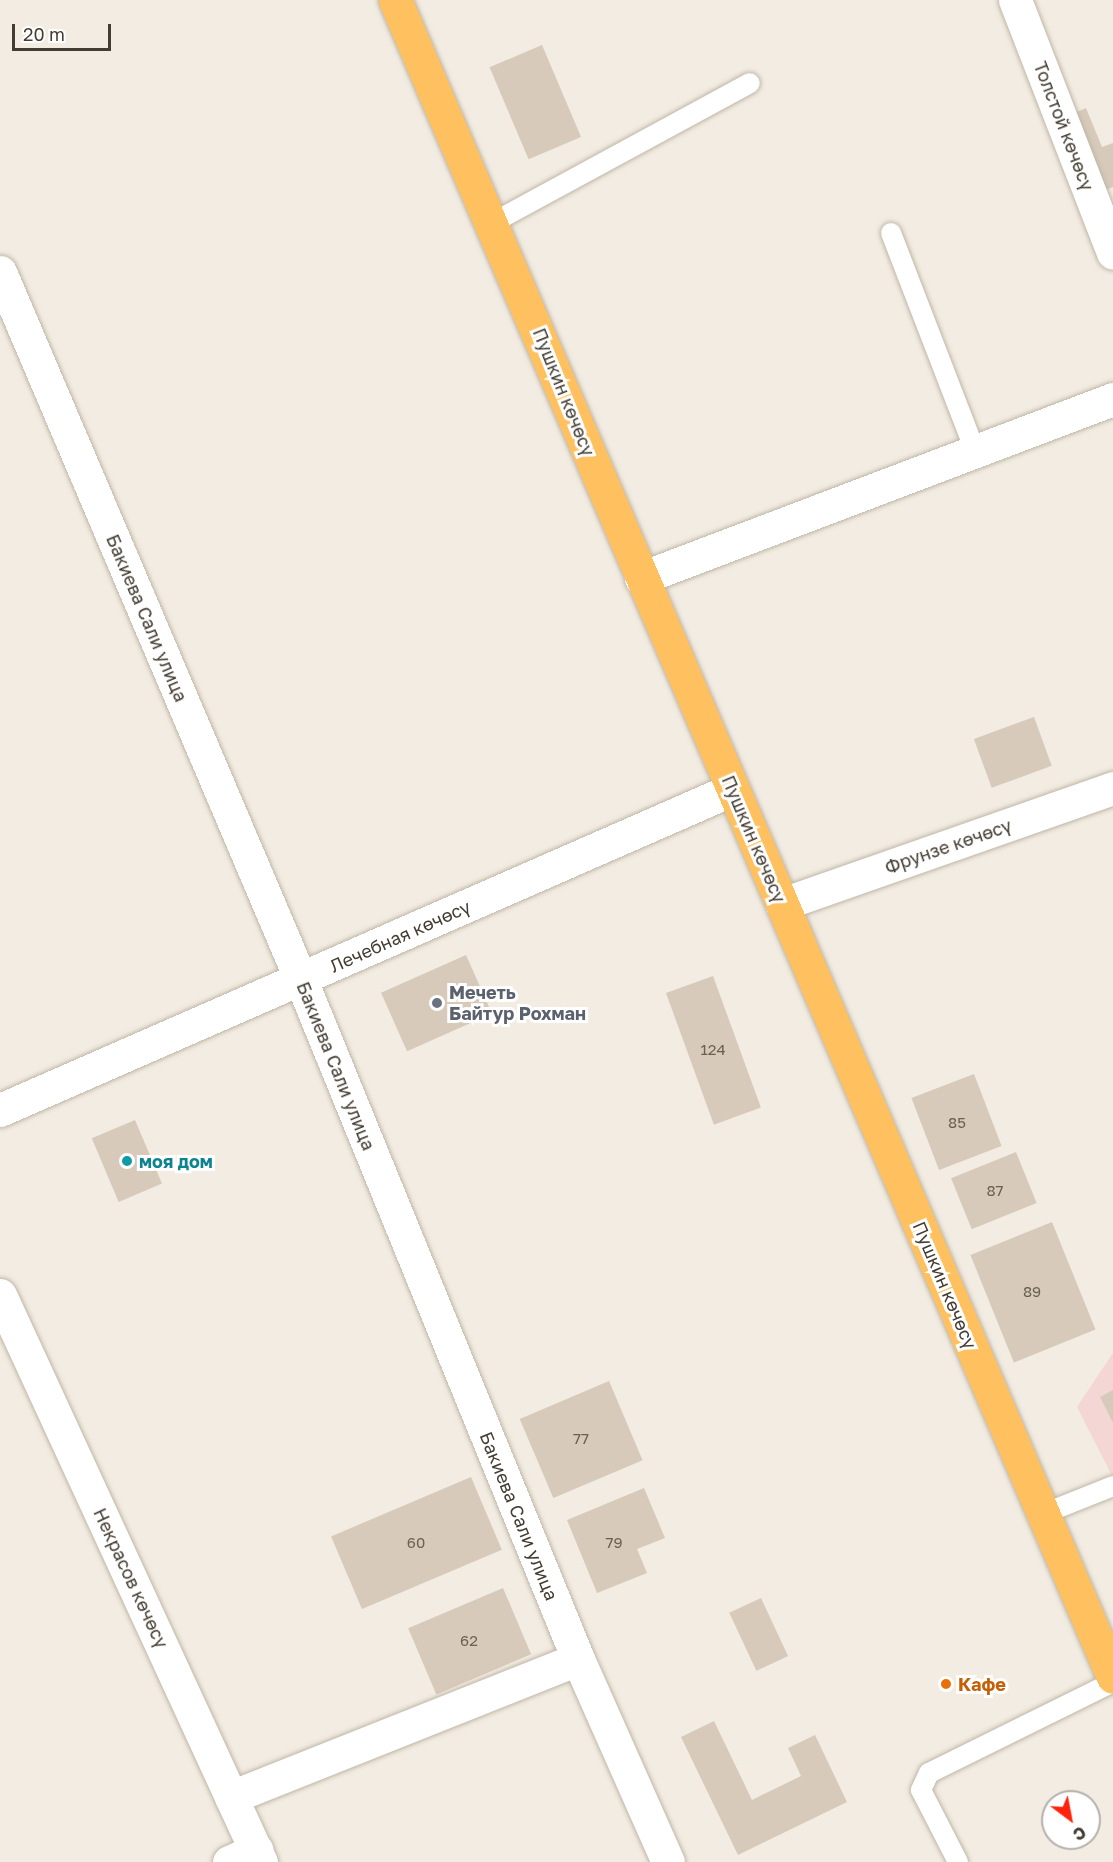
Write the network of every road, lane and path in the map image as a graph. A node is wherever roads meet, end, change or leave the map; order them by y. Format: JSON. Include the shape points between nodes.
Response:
{"nodes":[{"id":1,"x":395,"y":0,"type":"edge"},
{"id":2,"x":1015,"y":0,"type":"edge"},
{"id":3,"x":750,"y":83,"type":"dead end"},
{"id":4,"x":494,"y":222,"type":"junction"},
{"id":5,"x":891,"y":233,"type":"dead end"},
{"id":6,"x":1113,"y":253,"type":"edge"},
{"id":7,"x":0,"y":272,"type":"edge"},
{"id":8,"x":1113,"y":399,"type":"edge"},
{"id":9,"x":975,"y":451,"type":"junction"},
{"id":10,"x":641,"y":578,"type":"junction"},
{"id":11,"x":1113,"y":788,"type":"edge"},
{"id":12,"x":733,"y":789,"type":"junction"},
{"id":13,"x":782,"y":904,"type":"junction"},
{"id":14,"x":301,"y":980,"type":"junction"},
{"id":15,"x":0,"y":1110,"type":"edge"},
{"id":16,"x":0,"y":1295,"type":"edge"},
{"id":17,"x":1113,"y":1486,"type":"edge"},
{"id":18,"x":1043,"y":1514,"type":"junction"},
{"id":19,"x":578,"y":1659,"type":"junction"},
{"id":20,"x":1113,"y":1677,"type":"edge"},
{"id":21,"x":1113,"y":1682,"type":"edge"},
{"id":22,"x":231,"y":1797,"type":"junction"},
{"id":23,"x":249,"y":1858,"type":"edge"},
{"id":24,"x":668,"y":1862,"type":"edge"},
{"id":25,"x":958,"y":1862,"type":"edge"}],
"edges":[{"from":1,"to":4,"type":"highway","name":"Пушкин көчөсү"},
{"from":2,"to":6,"type":"street","name":"Толстой көчөсү"},
{"from":3,"to":4,"type":"lane"},
{"from":4,"to":10,"type":"highway","name":"Пушкин көчөсү"},
{"from":5,"to":9,"type":"lane"},
{"from":7,"to":14,"type":"street","name":"Бакиева Сали улица"},
{"from":8,"to":9,"type":"street"},
{"from":9,"to":10,"type":"street"},
{"from":10,"to":12,"type":"highway","name":"Пушкин көчөсү"},
{"from":11,"to":13,"type":"street","name":"Фрунзе көчөсү"},
{"from":12,"to":13,"type":"highway","name":"Пушкин көчөсү"},
{"from":12,"to":14,"type":"street","name":"Лечебная көчөсү"},
{"from":13,"to":18,"type":"highway","name":"Пушкин көчөсү"},
{"from":14,"to":15,"type":"street","name":"Лечебная көчөсү"},
{"from":14,"to":19,"type":"street","name":"Бакиева Сали улица"},
{"from":16,"to":22,"type":"street","name":"Некрасов көчөсү"},
{"from":17,"to":18,"type":"lane"},
{"from":18,"to":20,"type":"highway","name":"Пушкин көчөсү"},
{"from":19,"to":22,"type":"street"},
{"from":19,"to":24,"type":"street","name":"Бакиева Сали улица"},
{"from":21,"to":25,"type":"lane","via":[[928,1773],[921,1790]]},
{"from":22,"to":23,"type":"street","name":"Некрасов көчөсү"}]}
